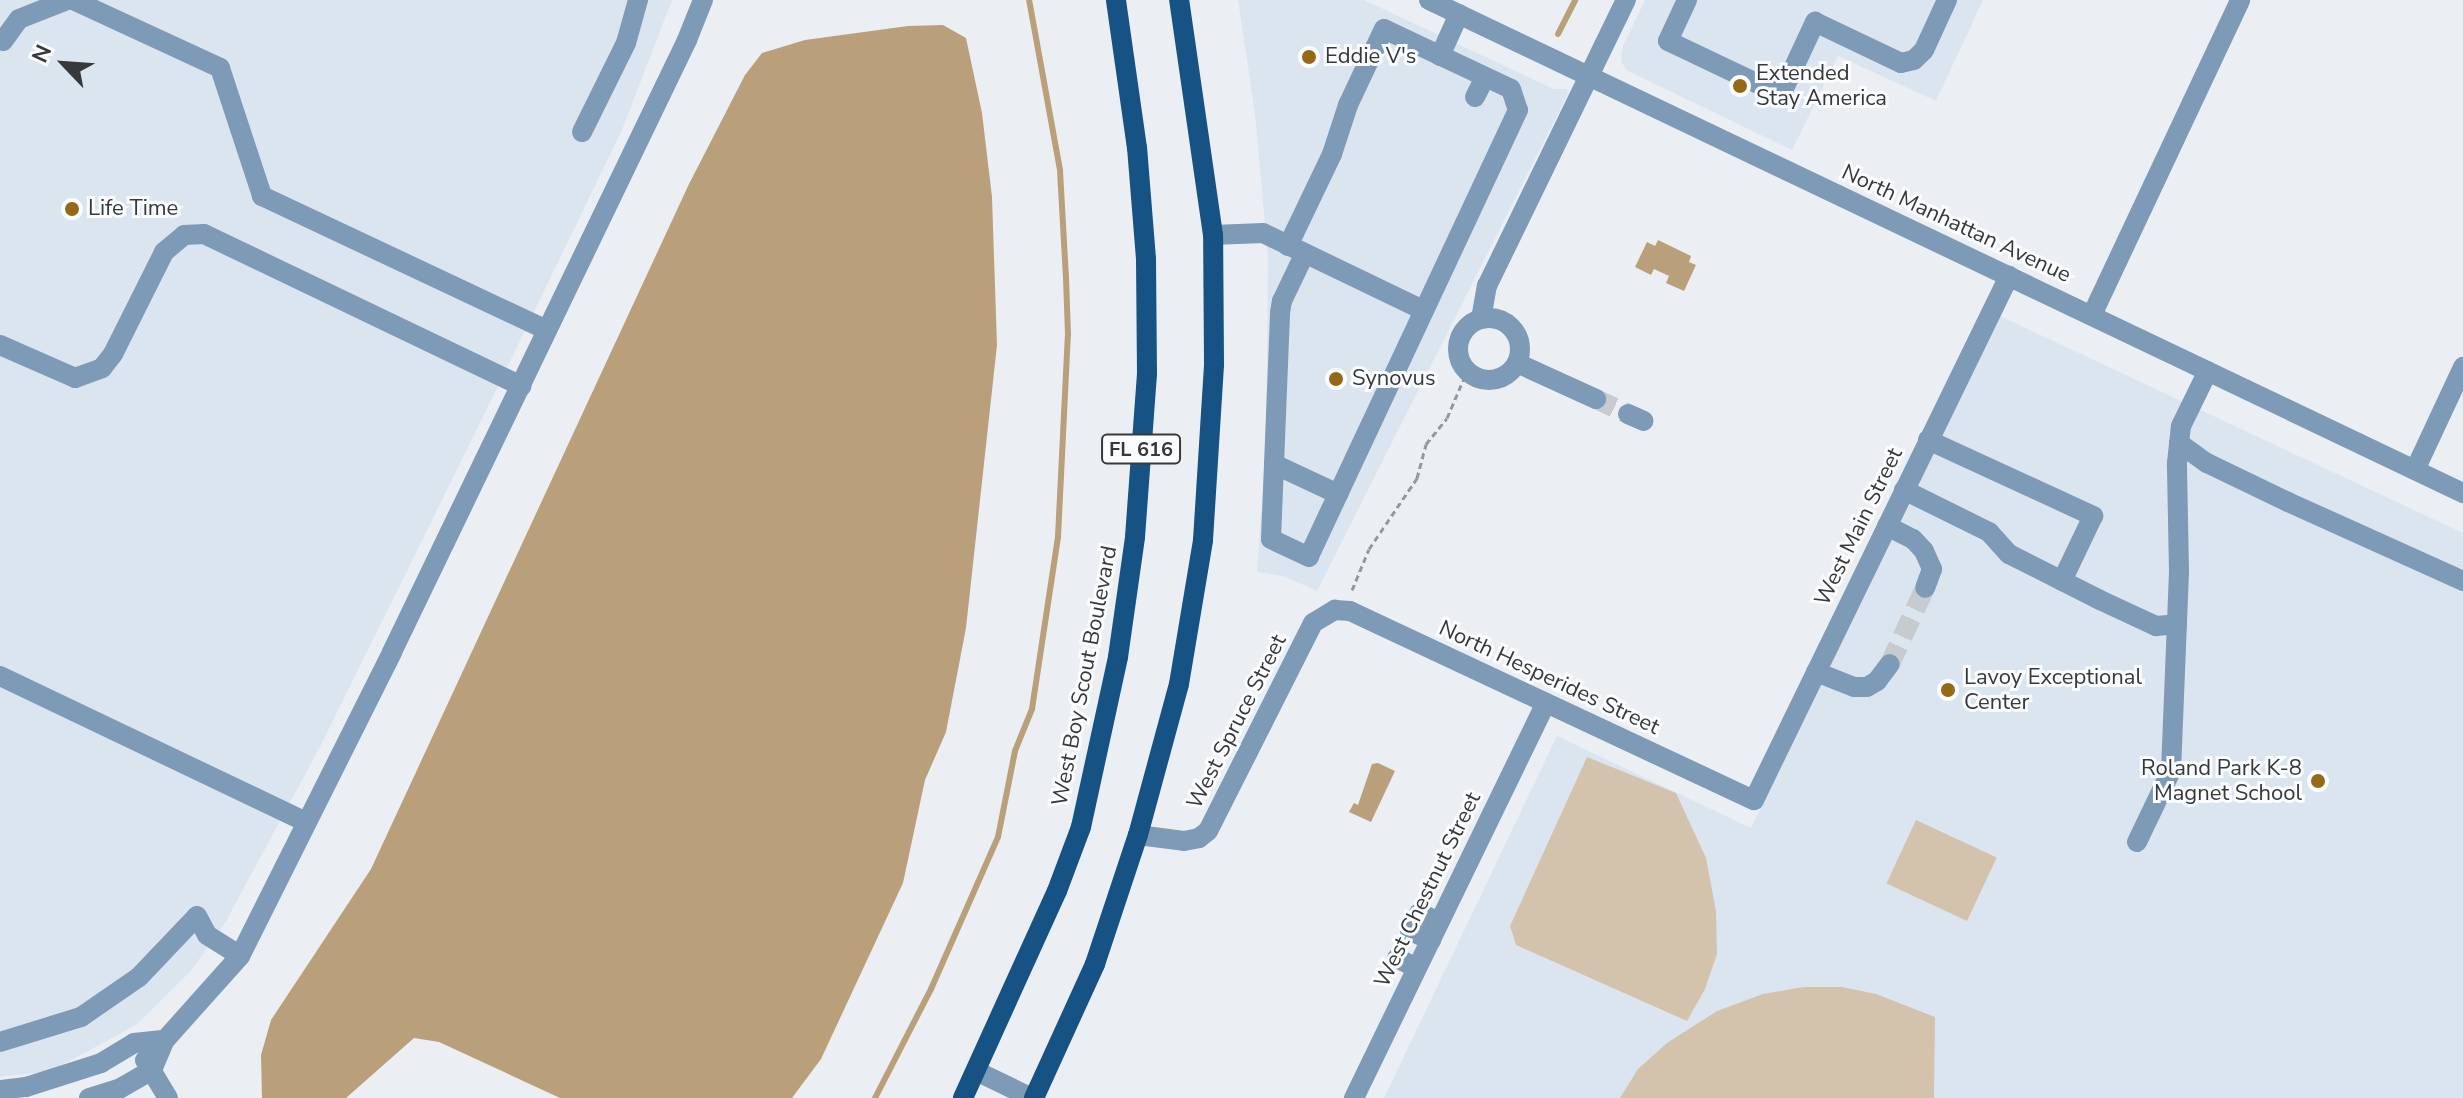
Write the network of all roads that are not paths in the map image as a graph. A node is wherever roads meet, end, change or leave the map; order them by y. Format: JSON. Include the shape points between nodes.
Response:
{"nodes":[{"id":1,"x":70,"y":0,"type":"edge"},
{"id":2,"x":638,"y":0,"type":"edge"},
{"id":3,"x":703,"y":0,"type":"edge"},
{"id":4,"x":1116,"y":0,"type":"edge"},
{"id":5,"x":1179,"y":0,"type":"edge"},
{"id":6,"x":1429,"y":0,"type":"edge"},
{"id":7,"x":1626,"y":0,"type":"edge"},
{"id":8,"x":1687,"y":0,"type":"edge"},
{"id":9,"x":1947,"y":0,"type":"edge"},
{"id":10,"x":2240,"y":0,"type":"edge"},
{"id":11,"x":1459,"y":14,"type":"junction"},
{"id":12,"x":3,"y":41,"type":"dead end"},
{"id":13,"x":1440,"y":56,"type":"junction"},
{"id":14,"x":1589,"y":76,"type":"junction"},
{"id":15,"x":1485,"y":77,"type":"junction"},
{"id":16,"x":1475,"y":97,"type":"dead end"},
{"id":17,"x":582,"y":132,"type":"dead end"},
{"id":18,"x":1213,"y":235,"type":"junction"},
{"id":19,"x":1296,"y":250,"type":"junction"},
{"id":20,"x":2009,"y":276,"type":"junction"},
{"id":21,"x":1423,"y":310,"type":"junction"},
{"id":22,"x":2092,"y":315,"type":"junction"},
{"id":23,"x":1481,"y":319,"type":"junction"},
{"id":24,"x":547,"y":330,"type":"junction"},
{"id":25,"x":0,"y":345,"type":"edge"},
{"id":26,"x":1517,"y":363,"type":"junction"},
{"id":27,"x":2463,"y":367,"type":"edge"},
{"id":28,"x":2208,"y":371,"type":"junction"},
{"id":29,"x":521,"y":386,"type":"junction"},
{"id":30,"x":1596,"y":399,"type":"tunnel mouth"},
{"id":31,"x":1928,"y":440,"type":"junction"},
{"id":32,"x":2179,"y":443,"type":"junction"},
{"id":33,"x":1274,"y":464,"type":"junction"},
{"id":34,"x":2415,"y":470,"type":"junction"},
{"id":35,"x":1904,"y":490,"type":"junction"},
{"id":36,"x":2463,"y":493,"type":"edge"},
{"id":37,"x":1338,"y":494,"type":"junction"},
{"id":38,"x":1896,"y":530,"type":"junction"},
{"id":39,"x":2062,"y":581,"type":"junction"},
{"id":40,"x":2463,"y":581,"type":"edge"},
{"id":41,"x":1925,"y":588,"type":"tunnel mouth"},
{"id":42,"x":1323,"y":614,"type":"joint"},
{"id":43,"x":2177,"y":624,"type":"junction"},
{"id":44,"x":1890,"y":664,"type":"tunnel mouth"},
{"id":45,"x":1816,"y":672,"type":"junction"},
{"id":46,"x":0,"y":676,"type":"edge"},
{"id":47,"x":1546,"y":703,"type":"junction"},
{"id":48,"x":1754,"y":800,"type":"joint"},
{"id":49,"x":306,"y":822,"type":"junction"},
{"id":50,"x":1138,"y":835,"type":"junction"},
{"id":51,"x":2137,"y":842,"type":"dead end"},
{"id":52,"x":1414,"y":922,"type":"dead end"},
{"id":53,"x":1435,"y":931,"type":"junction"},
{"id":54,"x":240,"y":956,"type":"junction"},
{"id":55,"x":1397,"y":958,"type":"dead end"},
{"id":56,"x":1417,"y":968,"type":"junction"},
{"id":57,"x":165,"y":1040,"type":"junction"},
{"id":58,"x":0,"y":1042,"type":"edge"},
{"id":59,"x":134,"y":1043,"type":"junction"},
{"id":60,"x":101,"y":1063,"type":"junction"},
{"id":61,"x":152,"y":1070,"type":"junction"},
{"id":62,"x":976,"y":1071,"type":"junction"},
{"id":63,"x":0,"y":1090,"type":"edge"},
{"id":64,"x":122,"y":1094,"type":"edge"},
{"id":65,"x":89,"y":1098,"type":"edge"},
{"id":66,"x":168,"y":1098,"type":"edge"},
{"id":67,"x":963,"y":1098,"type":"edge"},
{"id":68,"x":1033,"y":1098,"type":"edge"},
{"id":69,"x":1354,"y":1098,"type":"edge"}],
"edges":[{"from":1,"to":12,"type":"street","via":[[19,19]]},
{"from":1,"to":24,"type":"street","via":[[220,68],[262,196]]},
{"from":2,"to":17,"type":"street","via":[[626,43]]},
{"from":3,"to":24,"type":"street"},
{"from":4,"to":62,"type":"main road","name":"West Boy Scout Boulevard","number":"FL 616","via":[[1146,259],[1147,374],[1135,537],[1118,657],[1081,827]]},
{"from":5,"to":18,"type":"main road","number":"FL 616"},
{"from":6,"to":11,"type":"street","name":"North Manhattan Avenue"},
{"from":7,"to":14,"type":"street"},
{"from":8,"to":9,"type":"street","via":[[1668,41],[1781,95],[1815,22],[1901,63],[1924,50]]},
{"from":10,"to":22,"type":"street"},
{"from":11,"to":13,"type":"street"},
{"from":11,"to":14,"type":"street","name":"North Manhattan Avenue"},
{"from":13,"to":15,"type":"street"},
{"from":13,"to":19,"type":"street","via":[[1384,29],[1348,105]]},
{"from":14,"to":20,"type":"street","name":"North Manhattan Avenue"},
{"from":14,"to":23,"type":"street","via":[[1487,286]]},
{"from":15,"to":16,"type":"street"},
{"from":15,"to":21,"type":"street","via":[[1511,89],[1518,110]]},
{"from":18,"to":19,"type":"street","via":[[1263,233]]},
{"from":18,"to":50,"type":"main road","number":"FL 616","via":[[1214,364],[1203,540],[1179,684]]},
{"from":19,"to":21,"type":"street"},
{"from":19,"to":33,"type":"street","via":[[1282,301]]},
{"from":20,"to":22,"type":"street","name":"North Manhattan Avenue"},
{"from":20,"to":31,"type":"street","name":"West Main Street"},
{"from":21,"to":37,"type":"street"},
{"from":22,"to":28,"type":"street","name":"North Manhattan Avenue"},
{"from":23,"to":26,"type":"street","via":[[1500,320],[1515,331],[1521,349]]},
{"from":23,"to":26,"type":"street","via":[[1471,323],[1459,341],[1467,371],[1486,381],[1497,380]]},
{"from":24,"to":29,"type":"street"},
{"from":25,"to":29,"type":"street","via":[[75,378],[102,368],[164,252],[184,235],[204,234]]},
{"from":26,"to":30,"type":"street"},
{"from":27,"to":34,"type":"street"},
{"from":28,"to":32,"type":"street","via":[[2181,426]]},
{"from":28,"to":34,"type":"street","name":"North Manhattan Avenue"},
{"from":29,"to":49,"type":"street"},
{"from":31,"to":35,"type":"street","name":"West Main Street"},
{"from":31,"to":39,"type":"street","via":[[2093,516]]},
{"from":32,"to":40,"type":"street","via":[[2274,496]]},
{"from":32,"to":43,"type":"street"},
{"from":33,"to":37,"type":"street"},
{"from":33,"to":37,"type":"street","via":[[1271,539],[1309,557]]},
{"from":34,"to":36,"type":"street","name":"North Manhattan Avenue"},
{"from":35,"to":38,"type":"street","name":"West Main Street"},
{"from":35,"to":39,"type":"street","via":[[1989,532],[2009,554]]},
{"from":38,"to":41,"type":"street","via":[[1924,551],[1932,569]]},
{"from":38,"to":45,"type":"street","name":"West Main Street"},
{"from":39,"to":43,"type":"street","via":[[2156,626]]},
{"from":42,"to":47,"type":"street","name":"North Hesperides Street","via":[[1350,611]]},
{"from":42,"to":50,"type":"street","name":"West Spruce Street","via":[[1313,623],[1208,831],[1184,841]]},
{"from":43,"to":51,"type":"street","via":[[2171,771]]},
{"from":44,"to":45,"type":"street","via":[[1867,687]]},
{"from":45,"to":48,"type":"street","name":"West Main Street"},
{"from":46,"to":49,"type":"street"},
{"from":47,"to":48,"type":"street","name":"North Hesperides Street"},
{"from":47,"to":53,"type":"street","name":"West Chestnut Street"},
{"from":49,"to":54,"type":"street"},
{"from":50,"to":68,"type":"main road","number":"FL 616","via":[[1095,964]]},
{"from":52,"to":53,"type":"street"},
{"from":53,"to":56,"type":"street","name":"West Chestnut Street"},
{"from":54,"to":57,"type":"street"},
{"from":54,"to":58,"type":"street","via":[[207,935],[197,916],[139,977],[81,1017]]},
{"from":55,"to":56,"type":"street"},
{"from":56,"to":69,"type":"street","name":"West Chestnut Street"},
{"from":57,"to":59,"type":"street"},
{"from":57,"to":61,"type":"street"},
{"from":59,"to":60,"type":"street"},
{"from":59,"to":61,"type":"street"},
{"from":60,"to":63,"type":"street"},
{"from":60,"to":64,"type":"street"},
{"from":61,"to":64,"type":"street"},
{"from":61,"to":66,"type":"street"},
{"from":62,"to":67,"type":"main road","name":"West Boy Scout Boulevard","number":"FL 616"},
{"from":62,"to":68,"type":"street"},
{"from":64,"to":65,"type":"street"}]}
